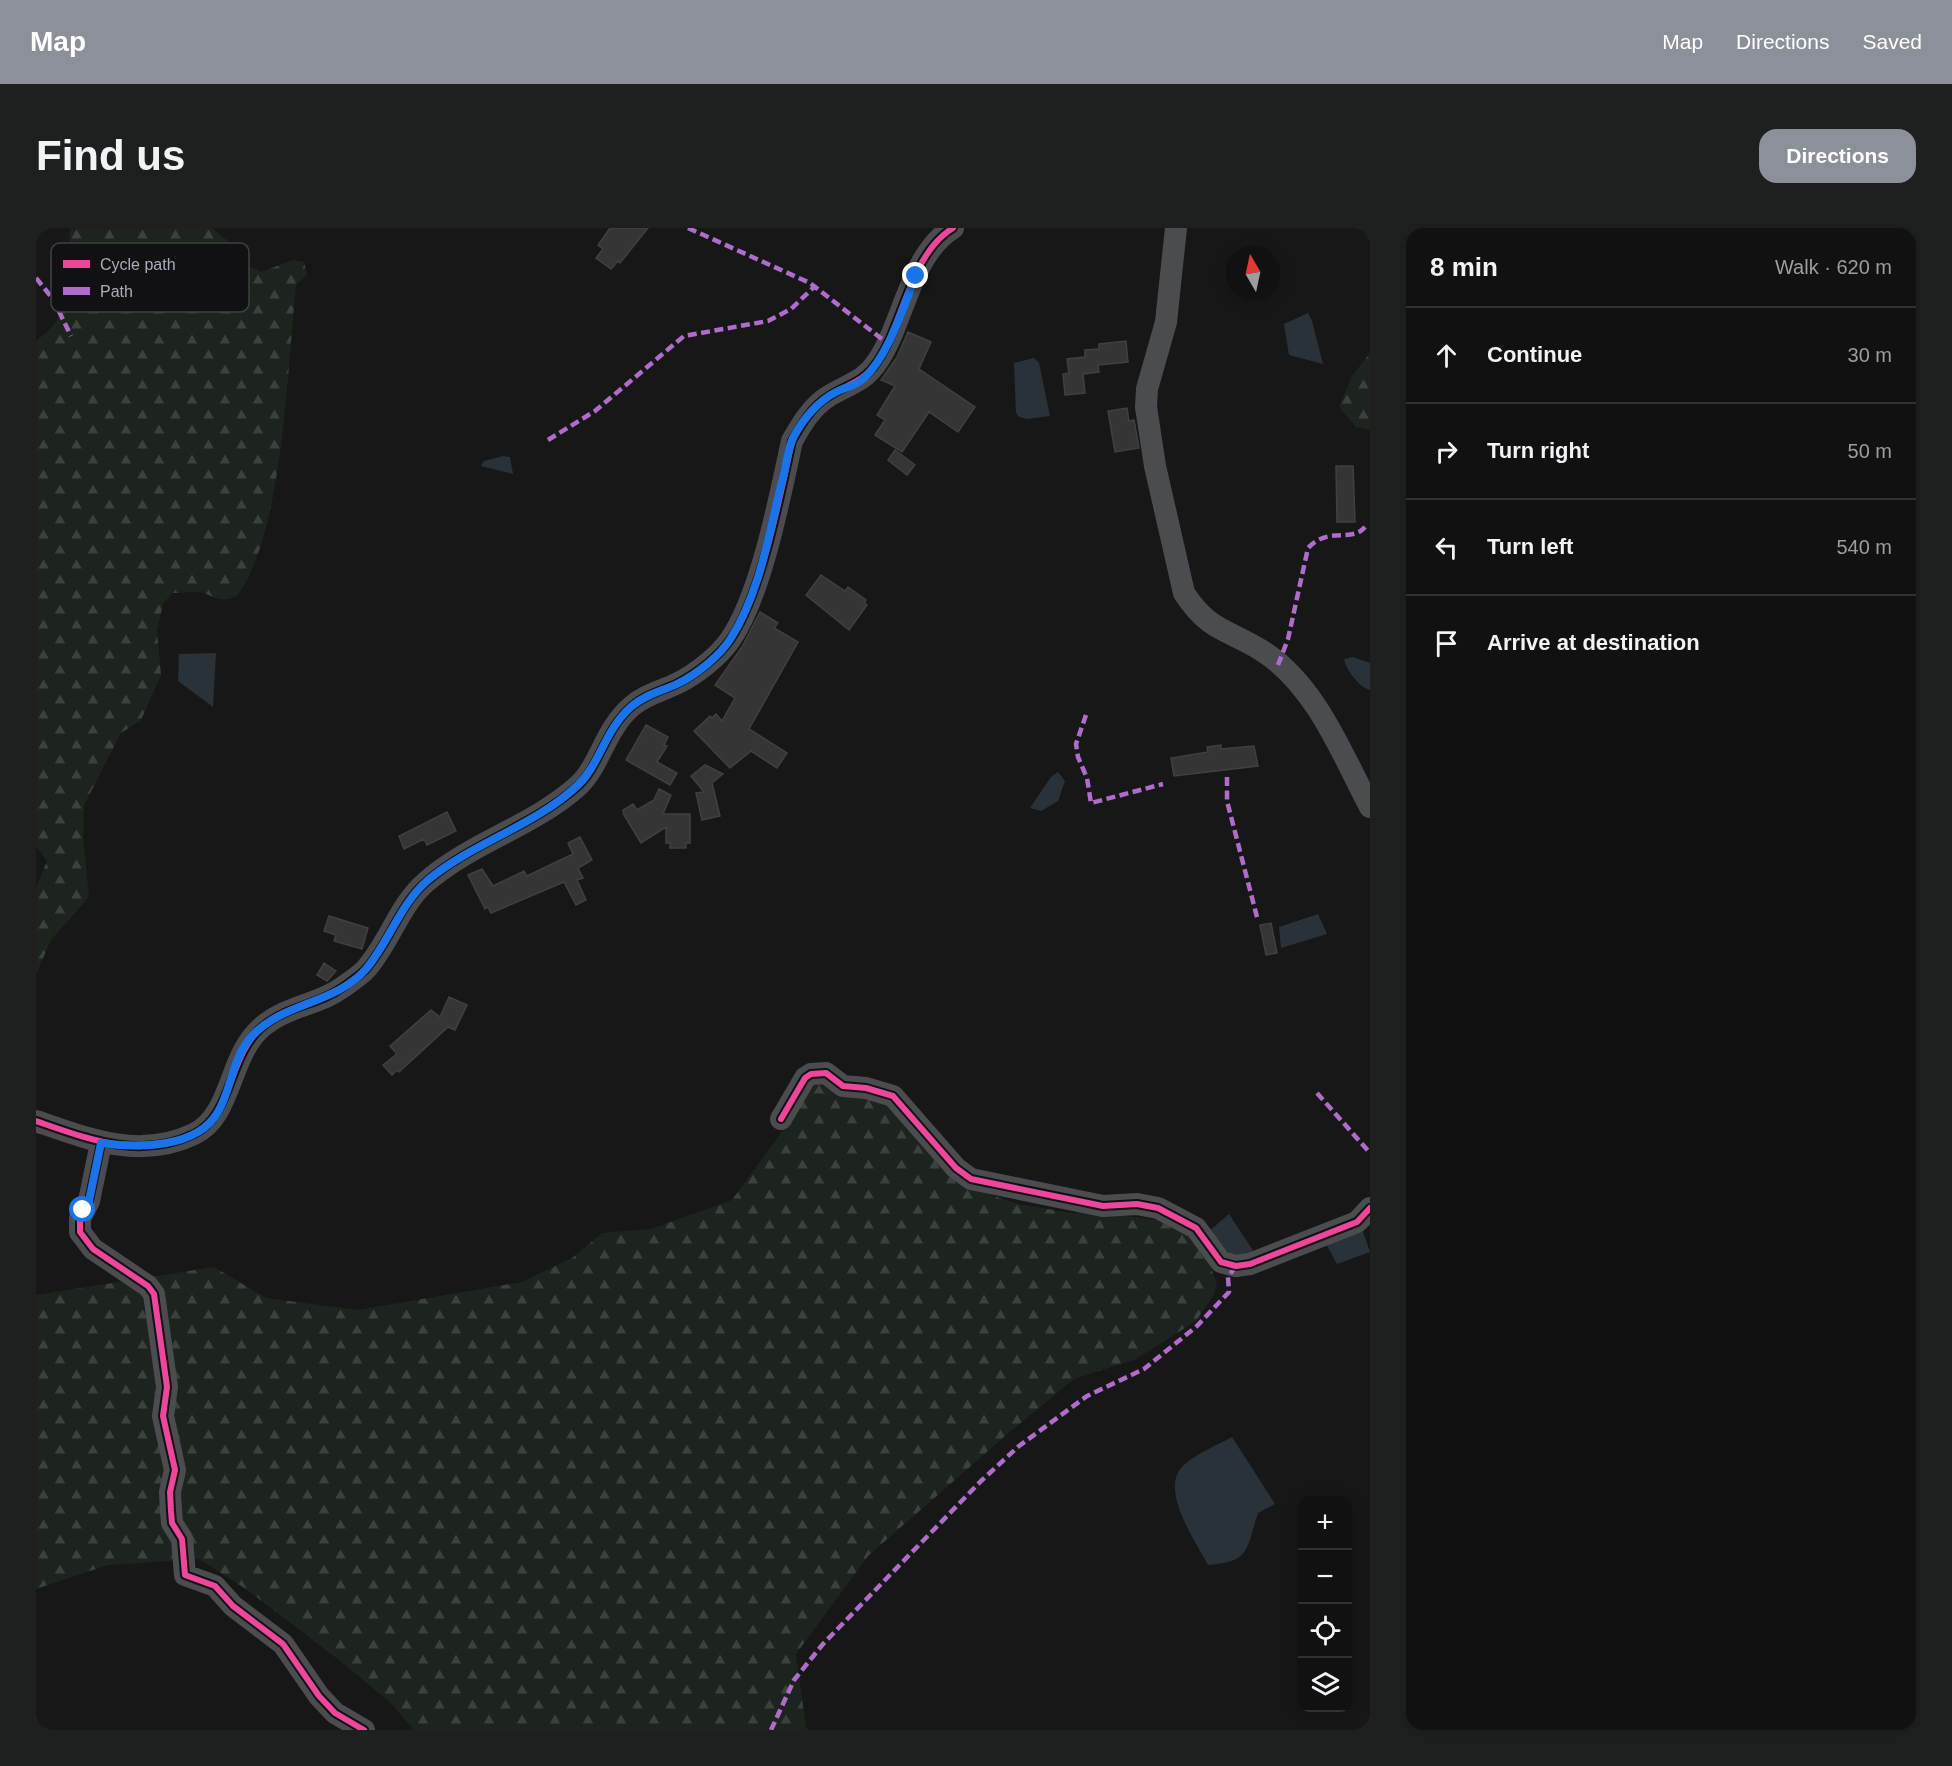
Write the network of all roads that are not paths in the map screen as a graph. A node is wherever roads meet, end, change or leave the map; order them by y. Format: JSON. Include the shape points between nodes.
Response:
{"nodes":[{"id":1,"x":953,"y":228,"type":"edge"},
{"id":2,"x":1176,"y":228,"type":"edge"},
{"id":3,"x":1370,"y":807,"type":"edge"},
{"id":4,"x":781,"y":1119,"type":"dead end"},
{"id":5,"x":36,"y":1121,"type":"edge"},
{"id":6,"x":101,"y":1143,"type":"junction"},
{"id":7,"x":1370,"y":1208,"type":"edge"},
{"id":8,"x":364,"y":1730,"type":"edge"}],
"edges":[{"from":1,"to":6,"type":"street","via":[[927,253],[872,369],[861,381],[818,404],[792,441],[756,588],[730,640],[688,677],[658,690],[616,721],[583,781],[568,794],[425,882],[366,969],[354,979],[339,990],[285,1011],[263,1026],[243,1049],[219,1111],[204,1127],[175,1140],[146,1146]]},
{"from":2,"to":3,"type":"street","via":[[1166,322],[1147,389],[1146,407],[1184,593],[1213,626],[1264,652],[1297,682],[1320,715]]},
{"from":4,"to":7,"type":"street","via":[[805,1078],[826,1072],[843,1086],[894,1096],[956,1168],[971,1179],[1103,1206],[1137,1204],[1168,1211],[1196,1228],[1221,1262],[1236,1266],[1357,1222]]},
{"from":5,"to":6,"type":"street"},
{"from":6,"to":8,"type":"street","via":[[89,1201],[80,1218],[80,1232],[93,1249],[154,1294],[167,1387],[163,1416],[175,1470],[170,1492],[172,1523],[182,1539],[185,1575],[215,1586],[233,1606],[283,1644],[335,1713]]}]}
